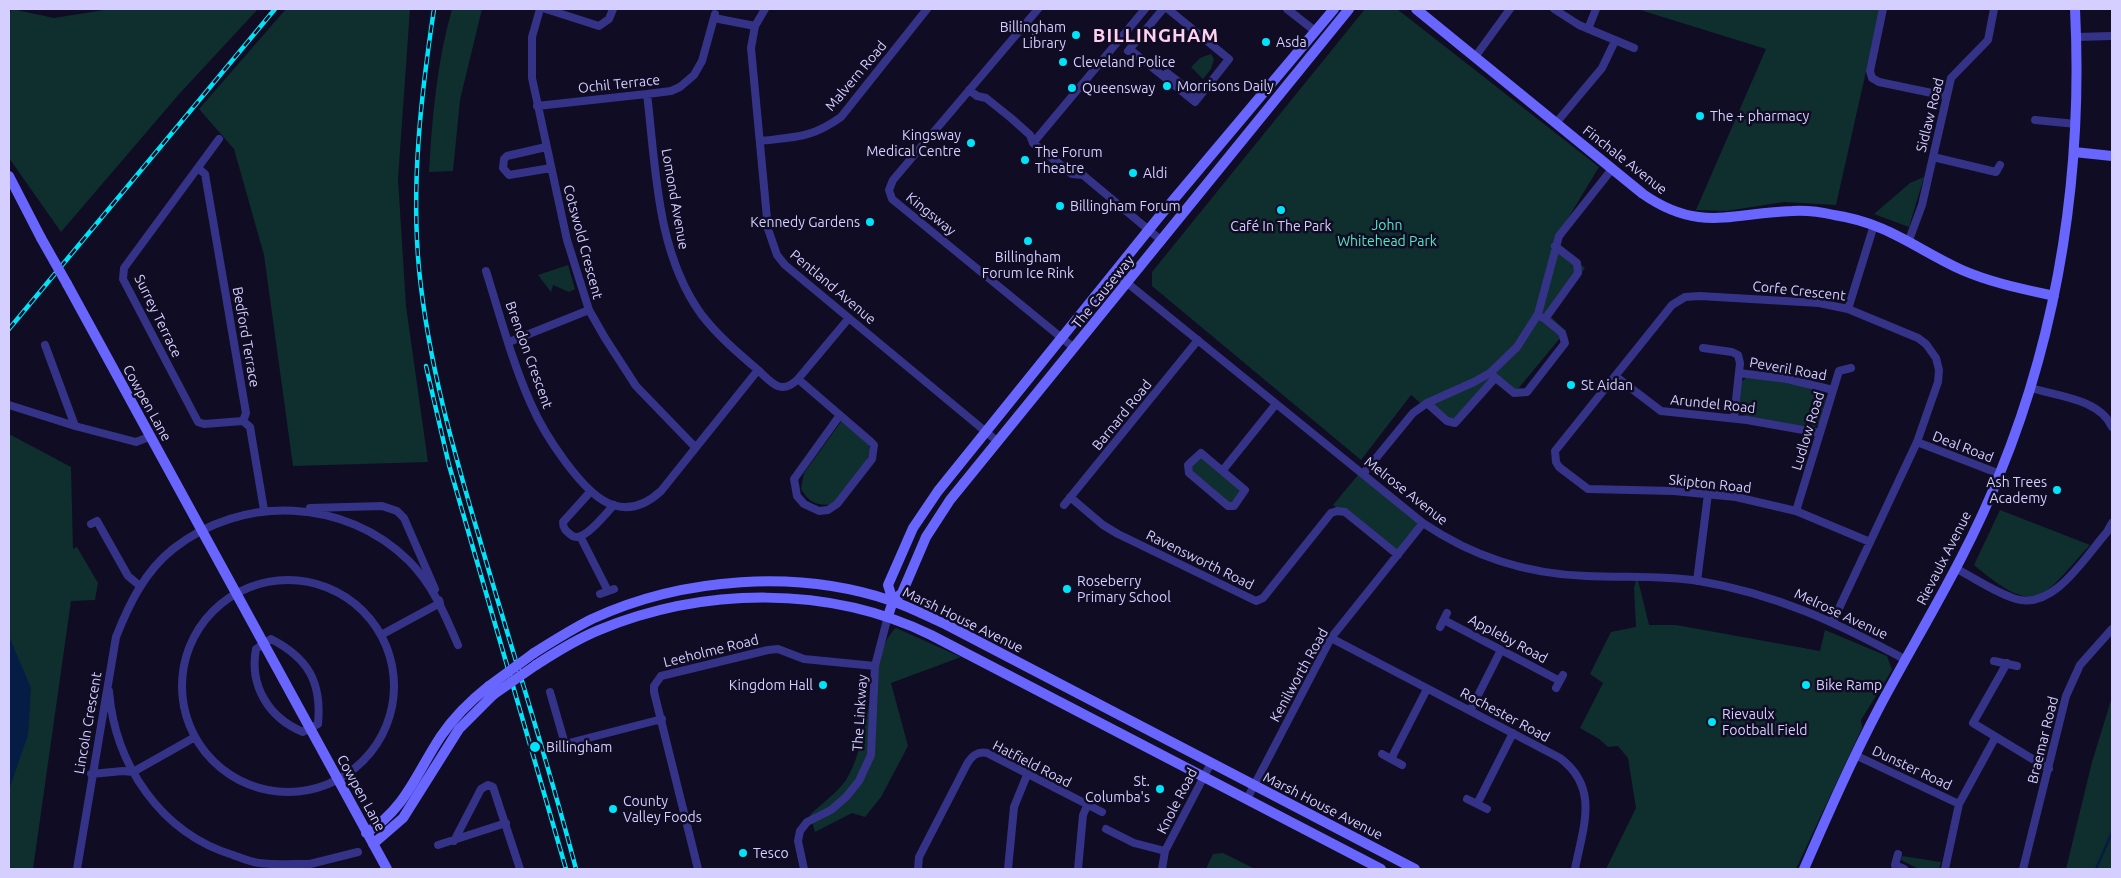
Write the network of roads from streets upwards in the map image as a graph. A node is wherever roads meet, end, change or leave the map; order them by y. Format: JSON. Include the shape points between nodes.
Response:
{"nodes":[{"id":1,"x":540,"y":9,"type":"edge"},
{"id":2,"x":546,"y":9,"type":"edge"},
{"id":3,"x":613,"y":9,"type":"edge"},
{"id":4,"x":765,"y":9,"type":"edge"},
{"id":5,"x":927,"y":9,"type":"edge"},
{"id":6,"x":1038,"y":9,"type":"edge"},
{"id":7,"x":1144,"y":9,"type":"edge"},
{"id":8,"x":1163,"y":9,"type":"edge"},
{"id":9,"x":1168,"y":9,"type":"edge"},
{"id":10,"x":1287,"y":9,"type":"edge"},
{"id":11,"x":1334,"y":9,"type":"edge"},
{"id":12,"x":1349,"y":9,"type":"edge"},
{"id":13,"x":1416,"y":9,"type":"edge"},
{"id":14,"x":1510,"y":9,"type":"edge"},
{"id":15,"x":1554,"y":9,"type":"edge"},
{"id":16,"x":1596,"y":9,"type":"edge"},
{"id":17,"x":1883,"y":9,"type":"edge"},
{"id":18,"x":1994,"y":9,"type":"edge"},
{"id":19,"x":2075,"y":9,"type":"edge"},
{"id":20,"x":755,"y":26,"type":"junction"},
{"id":21,"x":1588,"y":29,"type":"junction"},
{"id":22,"x":1315,"y":31,"type":"junction"},
{"id":23,"x":1122,"y":36,"type":"junction"},
{"id":24,"x":2112,"y":36,"type":"edge"},
{"id":25,"x":2076,"y":37,"type":"junction"},
{"id":26,"x":1615,"y":41,"type":"junction"},
{"id":27,"x":1133,"y":45,"type":"junction"},
{"id":28,"x":1634,"y":48,"type":"dead end"},
{"id":29,"x":1475,"y":57,"type":"junction"},
{"id":30,"x":1221,"y":67,"type":"junction"},
{"id":31,"x":969,"y":90,"type":"junction"},
{"id":32,"x":647,"y":94,"type":"junction"},
{"id":33,"x":1946,"y":96,"type":"junction"},
{"id":34,"x":537,"y":106,"type":"junction"},
{"id":35,"x":2035,"y":120,"type":"dead end"},
{"id":36,"x":1556,"y":122,"type":"junction"},
{"id":37,"x":2076,"y":124,"type":"junction"},
{"id":38,"x":219,"y":139,"type":"dead end"},
{"id":39,"x":760,"y":141,"type":"junction"},
{"id":40,"x":1033,"y":143,"type":"junction"},
{"id":41,"x":546,"y":147,"type":"junction"},
{"id":42,"x":2074,"y":152,"type":"junction"},
{"id":43,"x":2112,"y":156,"type":"edge"},
{"id":44,"x":1932,"y":157,"type":"junction"},
{"id":45,"x":2000,"y":165,"type":"dead end"},
{"id":46,"x":198,"y":168,"type":"junction"},
{"id":47,"x":551,"y":168,"type":"junction"},
{"id":48,"x":1612,"y":169,"type":"junction"},
{"id":49,"x":9,"y":176,"type":"edge"},
{"id":50,"x":1874,"y":225,"type":"junction"},
{"id":51,"x":1149,"y":230,"type":"junction"},
{"id":52,"x":1162,"y":240,"type":"junction"},
{"id":53,"x":1909,"y":240,"type":"junction"},
{"id":54,"x":1555,"y":246,"type":"junction"},
{"id":55,"x":486,"y":271,"type":"dead end"},
{"id":56,"x":1115,"y":273,"type":"junction"},
{"id":57,"x":1128,"y":283,"type":"junction"},
{"id":58,"x":2054,"y":296,"type":"junction"},
{"id":59,"x":1848,"y":309,"type":"junction"},
{"id":60,"x":589,"y":310,"type":"junction"},
{"id":61,"x":1538,"y":314,"type":"junction"},
{"id":62,"x":849,"y":318,"type":"junction"},
{"id":63,"x":1545,"y":320,"type":"junction"},
{"id":64,"x":1062,"y":338,"type":"junction"},
{"id":65,"x":1198,"y":340,"type":"junction"},
{"id":66,"x":510,"y":342,"type":"junction"},
{"id":67,"x":46,"y":345,"type":"dead end"},
{"id":68,"x":1074,"y":348,"type":"junction"},
{"id":69,"x":1703,"y":348,"type":"dead end"},
{"id":70,"x":1851,"y":368,"type":"dead end"},
{"id":71,"x":758,"y":370,"type":"junction"},
{"id":72,"x":1739,"y":373,"type":"junction"},
{"id":73,"x":1492,"y":376,"type":"junction"},
{"id":74,"x":1615,"y":376,"type":"junction"},
{"id":75,"x":798,"y":379,"type":"junction"},
{"id":76,"x":2031,"y":388,"type":"junction"},
{"id":77,"x":1834,"y":390,"type":"junction"},
{"id":78,"x":1427,"y":403,"type":"junction"},
{"id":79,"x":1276,"y":404,"type":"junction"},
{"id":80,"x":9,"y":406,"type":"edge"},
{"id":81,"x":840,"y":416,"type":"junction"},
{"id":82,"x":1734,"y":418,"type":"junction"},
{"id":83,"x":243,"y":421,"type":"junction"},
{"id":84,"x":75,"y":426,"type":"junction"},
{"id":85,"x":2112,"y":428,"type":"edge"},
{"id":86,"x":986,"y":432,"type":"junction"},
{"id":87,"x":1820,"y":433,"type":"junction"},
{"id":88,"x":149,"y":437,"type":"junction"},
{"id":89,"x":998,"y":442,"type":"junction"},
{"id":90,"x":1917,"y":442,"type":"junction"},
{"id":91,"x":695,"y":447,"type":"junction"},
{"id":92,"x":1554,"y":456,"type":"joint"},
{"id":93,"x":1223,"y":470,"type":"junction"},
{"id":94,"x":1363,"y":474,"type":"junction"},
{"id":95,"x":2000,"y":474,"type":"junction"},
{"id":96,"x":591,"y":491,"type":"junction"},
{"id":97,"x":1708,"y":494,"type":"junction"},
{"id":98,"x":1070,"y":498,"type":"junction"},
{"id":99,"x":1064,"y":505,"type":"dead end"},
{"id":100,"x":614,"y":506,"type":"junction"},
{"id":101,"x":292,"y":509,"type":"junction"},
{"id":102,"x":264,"y":510,"type":"junction"},
{"id":103,"x":1796,"y":511,"type":"junction"},
{"id":104,"x":1423,"y":523,"type":"junction"},
{"id":105,"x":91,"y":524,"type":"dead end"},
{"id":106,"x":2112,"y":525,"type":"edge"},
{"id":107,"x":200,"y":531,"type":"junction"},
{"id":108,"x":581,"y":538,"type":"junction"},
{"id":109,"x":1870,"y":542,"type":"junction"},
{"id":110,"x":1398,"y":555,"type":"junction"},
{"id":111,"x":1957,"y":569,"type":"junction"},
{"id":112,"x":1698,"y":581,"type":"junction"},
{"id":113,"x":140,"y":586,"type":"junction"},
{"id":114,"x":685,"y":590,"type":"junction"},
{"id":115,"x":236,"y":594,"type":"junction"},
{"id":116,"x":600,"y":594,"type":"dead end"},
{"id":117,"x":892,"y":601,"type":"junction"},
{"id":118,"x":440,"y":603,"type":"junction"},
{"id":119,"x":689,"y":605,"type":"junction"},
{"id":120,"x":888,"y":616,"type":"junction"},
{"id":121,"x":1444,"y":620,"type":"dead end"},
{"id":122,"x":1833,"y":621,"type":"junction"},
{"id":123,"x":2112,"y":629,"type":"edge"},
{"id":124,"x":381,"y":635,"type":"junction"},
{"id":125,"x":1331,"y":638,"type":"junction"},
{"id":126,"x":262,"y":643,"type":"junction"},
{"id":127,"x":458,"y":645,"type":"dead end"},
{"id":128,"x":1501,"y":650,"type":"junction"},
{"id":129,"x":1906,"y":660,"type":"junction"},
{"id":130,"x":1994,"y":661,"type":"dead end"},
{"id":131,"x":2007,"y":664,"type":"junction"},
{"id":132,"x":875,"y":666,"type":"junction"},
{"id":133,"x":2016,"y":666,"type":"dead end"},
{"id":134,"x":109,"y":679,"type":"junction"},
{"id":135,"x":1560,"y":681,"type":"dead end"},
{"id":136,"x":1427,"y":689,"type":"junction"},
{"id":137,"x":491,"y":691,"type":"junction"},
{"id":138,"x":550,"y":692,"type":"dead end"},
{"id":139,"x":1470,"y":710,"type":"junction"},
{"id":140,"x":662,"y":719,"type":"junction"},
{"id":141,"x":310,"y":730,"type":"junction"},
{"id":142,"x":1513,"y":734,"type":"junction"},
{"id":143,"x":195,"y":737,"type":"junction"},
{"id":144,"x":1995,"y":738,"type":"junction"},
{"id":145,"x":1382,"y":754,"type":"dead end"},
{"id":146,"x":1855,"y":755,"type":"junction"},
{"id":147,"x":1391,"y":759,"type":"junction"},
{"id":148,"x":1211,"y":763,"type":"junction"},
{"id":149,"x":1402,"y":765,"type":"dead end"},
{"id":150,"x":2049,"y":770,"type":"junction"},
{"id":151,"x":133,"y":772,"type":"junction"},
{"id":152,"x":91,"y":774,"type":"junction"},
{"id":153,"x":1027,"y":775,"type":"junction"},
{"id":154,"x":1203,"y":777,"type":"junction"},
{"id":155,"x":338,"y":781,"type":"junction"},
{"id":156,"x":1254,"y":786,"type":"junction"},
{"id":157,"x":1247,"y":799,"type":"junction"},
{"id":158,"x":1467,"y":799,"type":"dead end"},
{"id":159,"x":1477,"y":804,"type":"junction"},
{"id":160,"x":1959,"y":804,"type":"junction"},
{"id":161,"x":1087,"y":806,"type":"junction"},
{"id":162,"x":1487,"y":809,"type":"dead end"},
{"id":163,"x":1102,"y":812,"type":"dead end"},
{"id":164,"x":506,"y":823,"type":"junction"},
{"id":165,"x":1105,"y":830,"type":"dead end"},
{"id":166,"x":366,"y":833,"type":"junction"},
{"id":167,"x":454,"y":840,"type":"junction"},
{"id":168,"x":373,"y":844,"type":"junction"},
{"id":169,"x":438,"y":845,"type":"dead end"},
{"id":170,"x":1165,"y":851,"type":"junction"},
{"id":171,"x":358,"y":852,"type":"dead end"},
{"id":172,"x":1898,"y":854,"type":"dead end"},
{"id":173,"x":308,"y":864,"type":"junction"},
{"id":174,"x":258,"y":866,"type":"edge"},
{"id":175,"x":1893,"y":867,"type":"edge"},
{"id":176,"x":76,"y":869,"type":"edge"},
{"id":177,"x":290,"y":869,"type":"edge"},
{"id":178,"x":387,"y":869,"type":"edge"},
{"id":179,"x":520,"y":869,"type":"edge"},
{"id":180,"x":698,"y":869,"type":"edge"},
{"id":181,"x":804,"y":869,"type":"edge"},
{"id":182,"x":918,"y":869,"type":"edge"},
{"id":183,"x":1008,"y":869,"type":"edge"},
{"id":184,"x":1078,"y":869,"type":"edge"},
{"id":185,"x":1162,"y":869,"type":"edge"},
{"id":186,"x":1381,"y":869,"type":"edge"},
{"id":187,"x":1415,"y":869,"type":"edge"},
{"id":188,"x":1575,"y":869,"type":"edge"},
{"id":189,"x":1804,"y":869,"type":"edge"},
{"id":190,"x":1904,"y":869,"type":"edge"},
{"id":191,"x":1945,"y":869,"type":"edge"},
{"id":192,"x":2023,"y":869,"type":"edge"}],
"edges":[{"from":1,"to":34,"type":"street","name":"Cotswold Crescent","via":[[532,37],[531,57]]},
{"from":2,"to":3,"type":"street","via":[[599,26],[609,19]]},
{"from":4,"to":20,"type":"street","name":"Pentland Avenue"},
{"from":5,"to":39,"type":"street","name":"Malvern Road","via":[[841,117],[809,136]]},
{"from":6,"to":31,"type":"street","name":"Kingsway"},
{"from":7,"to":23,"type":"street"},
{"from":8,"to":27,"type":"street"},
{"from":8,"to":30,"type":"street","via":[[1221,56]]},
{"from":9,"to":30,"type":"street","via":[[1229,59]]},
{"from":10,"to":22,"type":"street"},
{"from":11,"to":22,"type":"street","name":"The Causeway"},
{"from":12,"to":52,"type":"street","name":"The Causeway"},
{"from":13,"to":29,"type":"street","name":"Finchale Avenue"},
{"from":14,"to":29,"type":"street"},
{"from":15,"to":21,"type":"street"},
{"from":16,"to":21,"type":"street"},
{"from":17,"to":33,"type":"street","via":[[1870,71],[1872,78]]},
{"from":18,"to":33,"type":"street","name":"Sidlaw Road","via":[[1988,40],[1954,73]]},
{"from":19,"to":25,"type":"street","name":"Rievaulx Avenue"},
{"from":20,"to":32,"type":"street","name":"Ochil Terrace","via":[[714,16],[702,61],[694,75],[671,91]]},
{"from":20,"to":39,"type":"street","name":"Pentland Avenue","via":[[751,48]]},
{"from":21,"to":26,"type":"street"},
{"from":22,"to":51,"type":"street","name":"The Causeway"},
{"from":23,"to":27,"type":"street"},
{"from":23,"to":40,"type":"street"},
{"from":24,"to":25,"type":"street"},
{"from":25,"to":37,"type":"street","name":"Rievaulx Avenue"},
{"from":26,"to":28,"type":"street"},
{"from":26,"to":36,"type":"street","via":[[1602,68]]},
{"from":27,"to":30,"type":"street","via":[[1195,99]]},
{"from":29,"to":36,"type":"street","name":"Finchale Avenue"},
{"from":31,"to":40,"type":"street","via":[[986,98],[1027,132]]},
{"from":31,"to":64,"type":"street","name":"Kingsway","via":[[892,180],[889,190],[892,199]]},
{"from":32,"to":34,"type":"street","name":"Ochil Terrace"},
{"from":32,"to":71,"type":"street","name":"Lomond Avenue","via":[[657,184],[672,257],[688,294],[701,314]]},
{"from":33,"to":44,"type":"street","name":"Sidlaw Road"},
{"from":34,"to":41,"type":"street","name":"Cotswold Crescent"},
{"from":35,"to":37,"type":"street"},
{"from":36,"to":48,"type":"street","name":"Finchale Avenue"},
{"from":37,"to":42,"type":"street","name":"Rievaulx Avenue"},
{"from":38,"to":46,"type":"street","name":"Surrey Terrace"},
{"from":39,"to":62,"type":"street","name":"Pentland Avenue","via":[[768,230],[777,255]]},
{"from":40,"to":51,"type":"street","via":[[1072,174],[1083,175]]},
{"from":41,"to":47,"type":"street","name":"Cotswold Crescent"},
{"from":41,"to":47,"type":"street","via":[[507,156],[503,168],[509,175]]},
{"from":42,"to":43,"type":"street"},
{"from":42,"to":58,"type":"street","name":"Rievaulx Avenue"},
{"from":44,"to":45,"type":"street","via":[[1996,172]]},
{"from":44,"to":53,"type":"street","name":"Sidlaw Road","via":[[1922,205]]},
{"from":46,"to":83,"type":"street","name":"Bedford Terrace","via":[[205,174],[246,413]]},
{"from":46,"to":83,"type":"street","name":"Surrey Terrace","via":[[124,268],[123,279],[198,422]]},
{"from":47,"to":60,"type":"street","name":"Cotswold Crescent","via":[[567,240]]},
{"from":48,"to":50,"type":"street","name":"Finchale Avenue","via":[[1655,203],[1691,217],[1720,220],[1794,211],[1835,215]]},
{"from":48,"to":54,"type":"street","via":[[1564,228]]},
{"from":49,"to":88,"type":"street","name":"Cowpen Lane","bridge":true},
{"from":50,"to":53,"type":"street","name":"Finchale Avenue"},
{"from":50,"to":59,"type":"street"},
{"from":51,"to":52,"type":"street"},
{"from":51,"to":56,"type":"street","name":"The Causeway"},
{"from":52,"to":57,"type":"street","name":"The Causeway"},
{"from":53,"to":58,"type":"street","name":"Finchale Avenue","via":[[1978,277]]},
{"from":54,"to":61,"type":"street"},
{"from":54,"to":63,"type":"street","via":[[1579,268]]},
{"from":55,"to":66,"type":"street","name":"Brendon Crescent"},
{"from":56,"to":57,"type":"street","name":"Melrose Avenue"},
{"from":56,"to":64,"type":"street","name":"The Causeway"},
{"from":57,"to":65,"type":"street","name":"Melrose Avenue"},
{"from":57,"to":68,"type":"street","name":"The Causeway"},
{"from":58,"to":76,"type":"street","name":"Rievaulx Avenue"},
{"from":59,"to":74,"type":"street","name":"Corfe Crescent","via":[[1819,303],[1685,297],[1672,305]]},
{"from":59,"to":90,"type":"street","name":"Corfe Crescent","via":[[1918,338],[1932,350],[1939,370],[1938,382]]},
{"from":60,"to":66,"type":"street"},
{"from":60,"to":91,"type":"street","name":"Cotswold Crescent","via":[[636,386]]},
{"from":61,"to":63,"type":"street"},
{"from":61,"to":73,"type":"street","via":[[1517,347]]},
{"from":62,"to":75,"type":"street"},
{"from":62,"to":86,"type":"street","name":"Pentland Avenue"},
{"from":63,"to":73,"type":"street","via":[[1562,333],[1565,344],[1527,392],[1514,393]]},
{"from":64,"to":68,"type":"street","name":"Kingsway"},
{"from":64,"to":86,"type":"street","name":"The Causeway"},
{"from":65,"to":79,"type":"street","name":"Melrose Avenue"},
{"from":65,"to":98,"type":"street","name":"Barnard Road"},
{"from":66,"to":96,"type":"street","name":"Brendon Crescent","via":[[531,404],[545,433]]},
{"from":67,"to":84,"type":"street"},
{"from":68,"to":89,"type":"street","name":"The Causeway"},
{"from":69,"to":72,"type":"street","name":"Peveril Road","via":[[1738,355]]},
{"from":70,"to":77,"type":"street","name":"Ludlow Road","via":[[1840,372]]},
{"from":71,"to":75,"type":"street","name":"Lomond Avenue","via":[[779,387],[791,386]]},
{"from":71,"to":91,"type":"street"},
{"from":72,"to":77,"type":"street","name":"Peveril Road","via":[[1787,379]]},
{"from":72,"to":82,"type":"street","name":"Peveril Road"},
{"from":73,"to":78,"type":"street"},
{"from":73,"to":78,"type":"street","via":[[1455,423],[1447,421]]},
{"from":74,"to":82,"type":"street","name":"Arundel Road","via":[[1661,411]]},
{"from":74,"to":92,"type":"street","name":"Corfe Crescent"},
{"from":75,"to":81,"type":"street"},
{"from":76,"to":85,"type":"street","via":[[2095,408],[2105,415]]},
{"from":76,"to":95,"type":"street","name":"Rievaulx Avenue"},
{"from":77,"to":87,"type":"street","name":"Ludlow Road"},
{"from":78,"to":94,"type":"street","via":[[1413,413]]},
{"from":79,"to":93,"type":"street"},
{"from":79,"to":94,"type":"street","name":"Melrose Avenue"},
{"from":80,"to":84,"type":"street"},
{"from":81,"to":81,"type":"street","via":[[874,445],[874,454],[838,504],[819,511],[804,504],[797,496],[794,479]]},
{"from":82,"to":87,"type":"street","name":"Arundel Road"},
{"from":83,"to":102,"type":"street","name":"Bedford Terrace","via":[[250,427]]},
{"from":84,"to":88,"type":"street","via":[[136,442]]},
{"from":86,"to":89,"type":"street","name":"Pentland Avenue"},
{"from":86,"to":117,"type":"street","name":"The Causeway","via":[[938,491],[914,528],[888,585]]},
{"from":87,"to":103,"type":"street","name":"Ludlow Road"},
{"from":88,"to":107,"type":"street","name":"Cowpen Lane"},
{"from":89,"to":117,"type":"street","name":"The Causeway","via":[[935,521],[902,593]]},
{"from":90,"to":95,"type":"street","name":"Deal Road"},
{"from":90,"to":109,"type":"street","name":"Corfe Crescent"},
{"from":91,"to":100,"type":"street","via":[[654,498],[643,504]]},
{"from":92,"to":97,"type":"street","name":"Skipton Road","via":[[1559,466],[1588,489]]},
{"from":93,"to":93,"type":"street","via":[[1245,490],[1231,507],[1187,469],[1201,453]]},
{"from":94,"to":104,"type":"street","name":"Melrose Avenue"},
{"from":95,"to":111,"type":"street","name":"Rievaulx Avenue"},
{"from":96,"to":100,"type":"street","name":"Brendon Crescent"},
{"from":96,"to":108,"type":"street","via":[[563,522],[564,529],[573,538]]},
{"from":97,"to":103,"type":"street","name":"Skipton Road"},
{"from":97,"to":112,"type":"street"},
{"from":98,"to":99,"type":"street","name":"Barnard Road"},
{"from":98,"to":110,"type":"street","name":"Ravensworth Road","via":[[1118,534],[1256,601],[1263,598],[1331,513],[1337,511],[1345,512]]},
{"from":100,"to":108,"type":"street"},
{"from":101,"to":102,"type":"street","name":"Lincoln Crescent"},
{"from":101,"to":118,"type":"street","via":[[336,518],[377,536],[408,560]]},
{"from":101,"to":118,"type":"street","via":[[382,506],[397,511],[404,518]]},
{"from":102,"to":107,"type":"street","name":"Lincoln Crescent","via":[[238,515]]},
{"from":103,"to":109,"type":"street","name":"Skipton Road"},
{"from":104,"to":110,"type":"street","name":"Kenilworth Road"},
{"from":104,"to":112,"type":"street","name":"Melrose Avenue","via":[[1476,554],[1529,570],[1570,576]]},
{"from":105,"to":113,"type":"street","via":[[97,521],[128,576]]},
{"from":106,"to":111,"type":"street","via":[[2056,590],[2039,600],[2026,601],[2009,596]]},
{"from":107,"to":113,"type":"street","name":"Lincoln Crescent","via":[[173,549]]},
{"from":107,"to":115,"type":"street","name":"Cowpen Lane"},
{"from":108,"to":116,"type":"street","via":[[611,590]]},
{"from":109,"to":122,"type":"street","name":"Corfe Crescent"},
{"from":110,"to":125,"type":"street","name":"Kenilworth Road"},
{"from":111,"to":129,"type":"street","name":"Rievaulx Avenue"},
{"from":112,"to":122,"type":"street","name":"Melrose Avenue","via":[[1777,599]]},
{"from":113,"to":134,"type":"street","name":"Lincoln Crescent","via":[[116,637]]},
{"from":114,"to":117,"type":"street","name":"Marsh House Avenue","via":[[740,583],[805,583]]},
{"from":114,"to":119,"type":"street"},
{"from":114,"to":137,"type":"street","name":"Marsh House Avenue","bridge":true,"via":[[594,618],[534,653]]},
{"from":115,"to":124,"type":"street","via":[[267,582],[289,580],[328,588],[356,605]]},
{"from":115,"to":126,"type":"street","name":"Cowpen Lane"},
{"from":115,"to":143,"type":"street","via":[[206,619],[194,634],[185,654],[181,699],[186,720]]},
{"from":117,"to":120,"type":"street","name":"The Causeway"},
{"from":117,"to":148,"type":"street","name":"Marsh House Avenue","via":[[944,624]]},
{"from":118,"to":124,"type":"street"},
{"from":118,"to":127,"type":"street"},
{"from":119,"to":120,"type":"street","name":"Marsh House Avenue","via":[[742,598],[819,600]]},
{"from":119,"to":137,"type":"street","name":"Marsh House Avenue","bridge":true,"via":[[599,630]]},
{"from":120,"to":132,"type":"street","name":"The Linkway"},
{"from":120,"to":154,"type":"street","name":"Marsh House Avenue","via":[[932,635]]},
{"from":121,"to":128,"type":"street","name":"Appleby Road"},
{"from":122,"to":129,"type":"street","name":"Melrose Avenue"},
{"from":123,"to":150,"type":"street","name":"Braemar Road","via":[[2087,656],[2070,684]]},
{"from":124,"to":155,"type":"street","via":[[392,664],[392,710],[379,743],[370,756]]},
{"from":125,"to":136,"type":"street","name":"Rochester Road"},
{"from":125,"to":156,"type":"street","name":"Kenilworth Road"},
{"from":126,"to":141,"type":"street","name":"Cowpen Lane"},
{"from":126,"to":141,"type":"street","via":[[256,649],[254,660],[262,698],[291,727],[303,732]]},
{"from":126,"to":141,"type":"street","via":[[271,639],[285,646],[307,667],[316,684],[320,705],[318,724]]},
{"from":128,"to":135,"type":"street","name":"Appleby Road"},
{"from":128,"to":139,"type":"street"},
{"from":129,"to":146,"type":"street","name":"Rievaulx Avenue"},
{"from":130,"to":131,"type":"street"},
{"from":131,"to":133,"type":"street"},
{"from":131,"to":144,"type":"street","via":[[1973,721],[1974,725]]},
{"from":132,"to":140,"type":"street","name":"Leeholme Road","via":[[807,659],[778,649],[665,674],[654,686]]},
{"from":132,"to":181,"type":"street","name":"The Linkway","via":[[871,755],[846,797],[831,810],[807,822],[800,831],[798,841]]},
{"from":134,"to":151,"type":"street","via":[[111,715]]},
{"from":134,"to":152,"type":"street","name":"Lincoln Crescent"},
{"from":136,"to":139,"type":"street","name":"Rochester Road"},
{"from":136,"to":147,"type":"street"},
{"from":137,"to":166,"type":"street","name":"Marsh House Avenue","via":[[470,701],[451,722],[396,810]]},
{"from":137,"to":168,"type":"street","name":"Marsh House Avenue","via":[[459,729],[403,818]]},
{"from":138,"to":140,"type":"street","via":[[565,744]]},
{"from":139,"to":142,"type":"street","name":"Rochester Road"},
{"from":140,"to":180,"type":"street","name":"Leeholme Road"},
{"from":141,"to":155,"type":"street","name":"Cowpen Lane"},
{"from":142,"to":159,"type":"street"},
{"from":142,"to":188,"type":"street","name":"Rochester Road","via":[[1570,765],[1580,781],[1586,810]]},
{"from":143,"to":151,"type":"street"},
{"from":143,"to":155,"type":"street","via":[[217,766],[239,781],[260,789],[308,791]]},
{"from":144,"to":150,"type":"street"},
{"from":144,"to":160,"type":"street"},
{"from":145,"to":147,"type":"street"},
{"from":146,"to":160,"type":"street","name":"Dunster Road"},
{"from":146,"to":189,"type":"street","name":"Rievaulx Avenue"},
{"from":147,"to":149,"type":"street"},
{"from":148,"to":154,"type":"street","name":"Knole Road"},
{"from":148,"to":156,"type":"street","name":"Marsh House Avenue"},
{"from":150,"to":192,"type":"street","name":"Braemar Road"},
{"from":151,"to":152,"type":"street"},
{"from":151,"to":174,"type":"street","via":[[151,801],[175,825],[202,843]]},
{"from":152,"to":176,"type":"street","name":"Lincoln Crescent"},
{"from":153,"to":161,"type":"street","name":"Hatfield Road"},
{"from":153,"to":182,"type":"street","name":"Hatfield Road","via":[[987,754],[980,752],[972,756],[919,856]]},
{"from":153,"to":183,"type":"street","via":[[1014,807]]},
{"from":154,"to":157,"type":"street","name":"Marsh House Avenue"},
{"from":154,"to":170,"type":"street","name":"Knole Road"},
{"from":155,"to":166,"type":"street","name":"Cowpen Lane"},
{"from":156,"to":157,"type":"street","name":"Kenilworth Road"},
{"from":156,"to":187,"type":"street","name":"Marsh House Avenue"},
{"from":157,"to":186,"type":"street","name":"Marsh House Avenue"},
{"from":158,"to":159,"type":"street"},
{"from":159,"to":162,"type":"street"},
{"from":160,"to":191,"type":"street"},
{"from":161,"to":163,"type":"street","name":"Hatfield Road"},
{"from":161,"to":184,"type":"street","via":[[1083,815]]},
{"from":164,"to":167,"type":"street"},
{"from":164,"to":167,"type":"street","via":[[494,787],[484,786]]},
{"from":164,"to":179,"type":"street"},
{"from":165,"to":170,"type":"street","name":"Knole Road","via":[[1134,843]]},
{"from":166,"to":168,"type":"street","name":"Cowpen Lane"},
{"from":167,"to":169,"type":"street"},
{"from":168,"to":178,"type":"street","name":"Cowpen Lane"},
{"from":170,"to":185,"type":"street","name":"Knole Road"},
{"from":171,"to":173,"type":"street"},
{"from":172,"to":175,"type":"street"},
{"from":173,"to":174,"type":"street"},
{"from":173,"to":177,"type":"street"},
{"from":175,"to":190,"type":"street"}]}
